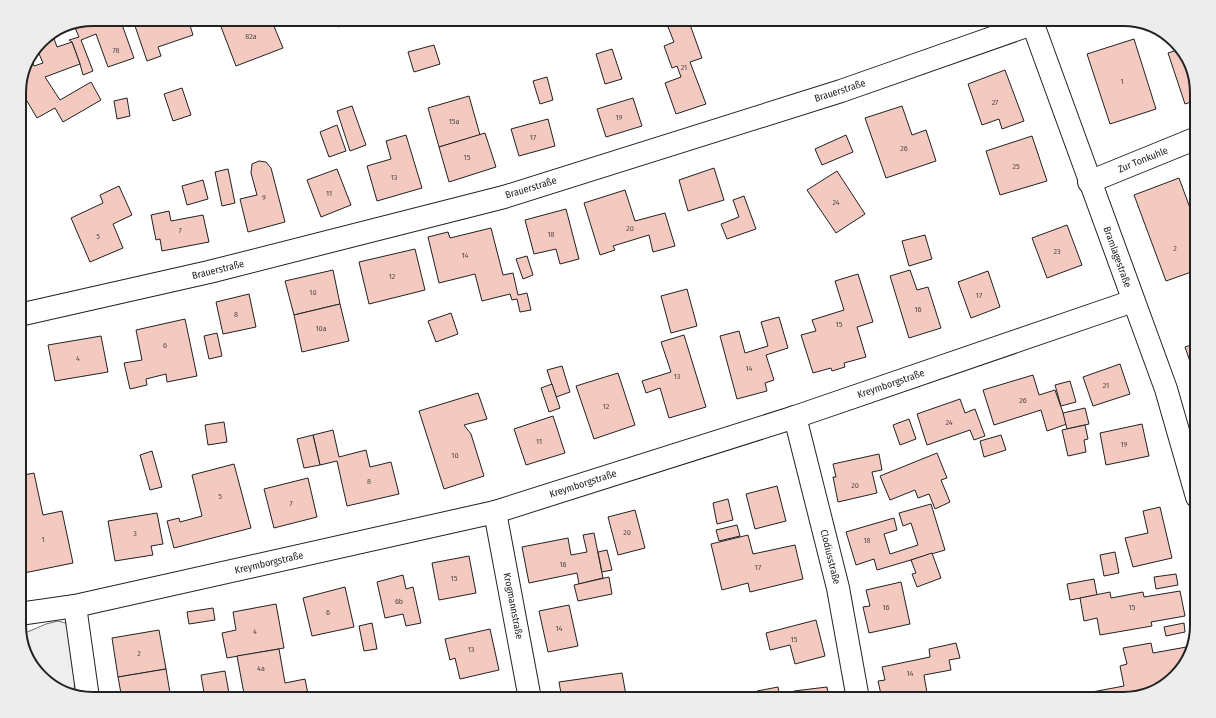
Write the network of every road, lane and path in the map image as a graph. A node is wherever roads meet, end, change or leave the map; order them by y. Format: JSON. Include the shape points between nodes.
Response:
{"nodes":[{"id":1,"x":1017,"y":26,"type":"edge"},
{"id":2,"x":1033,"y":26,"type":"edge"},
{"id":3,"x":1190,"y":141,"type":"edge"},
{"id":4,"x":1089,"y":182,"type":"junction"},
{"id":5,"x":1133,"y":302,"type":"junction"},
{"id":6,"x":26,"y":313,"type":"edge"},
{"id":7,"x":795,"y":417,"type":"junction"},
{"id":8,"x":1190,"y":471,"type":"edge"},
{"id":9,"x":495,"y":512,"type":"junction"},
{"id":10,"x":75,"y":606,"type":"junction"},
{"id":11,"x":26,"y":613,"type":"edge"},
{"id":12,"x":87,"y":691,"type":"edge"},
{"id":13,"x":529,"y":692,"type":"edge"},
{"id":14,"x":857,"y":692,"type":"edge"}],
"edges":[{"from":1,"to":6,"type":"street","name":"Brauerstraße","via":[[841,91],[504,197],[209,272]]},
{"from":2,"to":4,"type":"street","name":"Bramlagestraße"},
{"from":3,"to":4,"type":"street","name":"Zur Tonkuhle"},
{"from":4,"to":5,"type":"street","name":"Bramlagestraße"},
{"from":5,"to":7,"type":"street","name":"Kreymborgstraße"},
{"from":5,"to":8,"type":"street","name":"Bramlagestraße","via":[[1166,389]]},
{"from":7,"to":9,"type":"street","name":"Kreymborgstraße"},
{"from":7,"to":14,"type":"street","name":"Clodiusstraße","via":[[838,588]]},
{"from":9,"to":10,"type":"street","name":"Kreymborgstraße"},
{"from":9,"to":13,"type":"street","name":"Krogmannstraße"},
{"from":10,"to":11,"type":"street","name":"Kreymborgstraße"},
{"from":10,"to":12,"type":"street"}]}
